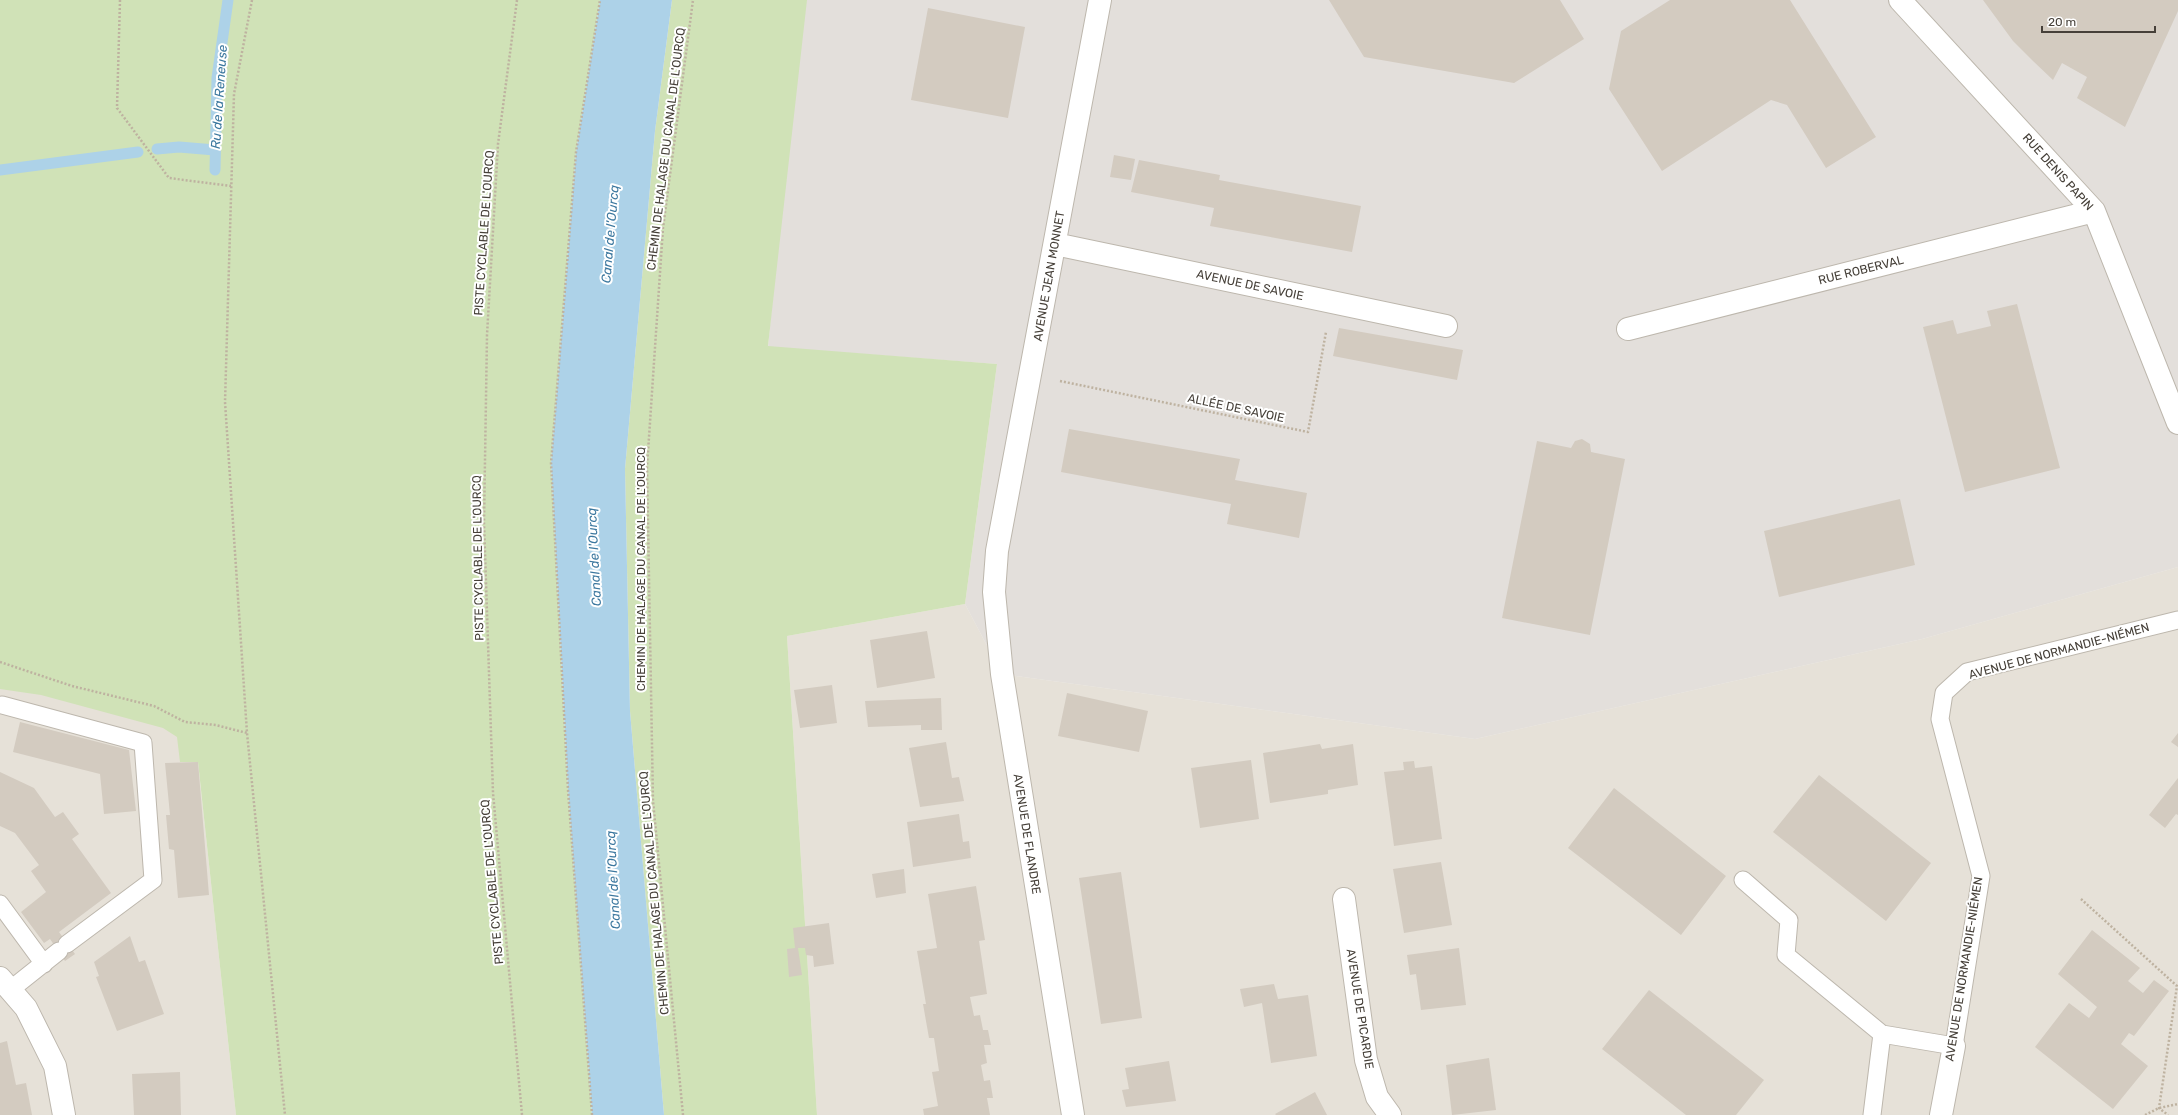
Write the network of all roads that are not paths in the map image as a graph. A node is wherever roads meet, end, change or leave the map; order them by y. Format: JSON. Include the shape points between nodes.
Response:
{"nodes":[{"id":1,"x":1100,"y":0,"type":"edge"},
{"id":2,"x":1900,"y":0,"type":"edge"},
{"id":3,"x":2094,"y":211,"type":"junction"},
{"id":4,"x":1054,"y":244,"type":"junction"},
{"id":5,"x":1446,"y":326,"type":"dead end"},
{"id":6,"x":1628,"y":329,"type":"dead end"},
{"id":7,"x":2178,"y":423,"type":"edge"},
{"id":8,"x":997,"y":551,"type":"joint"},
{"id":9,"x":2178,"y":620,"type":"edge"},
{"id":10,"x":2,"y":706,"type":"dead end"},
{"id":11,"x":1743,"y":880,"type":"dead end"},
{"id":12,"x":1344,"y":899,"type":"dead end"},
{"id":13,"x":0,"y":904,"type":"edge"},
{"id":14,"x":44,"y":964,"type":"junction"},
{"id":15,"x":5,"y":984,"type":"edge"},
{"id":16,"x":1882,"y":1034,"type":"junction"},
{"id":17,"x":1954,"y":1046,"type":"junction"},
{"id":18,"x":64,"y":1115,"type":"edge"},
{"id":19,"x":1073,"y":1115,"type":"edge"},
{"id":20,"x":1390,"y":1115,"type":"edge"},
{"id":21,"x":1872,"y":1115,"type":"edge"},
{"id":22,"x":1941,"y":1115,"type":"edge"}],
"edges":[{"from":1,"to":4,"type":"street","name":"AVENUE JEAN MONNET"},
{"from":2,"to":3,"type":"street","name":"RUE DENIS PAPIN"},
{"from":3,"to":6,"type":"street","name":"RUE ROBERVAL"},
{"from":3,"to":7,"type":"street","name":"RUE DENIS PAPIN"},
{"from":4,"to":5,"type":"street","name":"AVENUE DE SAVOIE"},
{"from":4,"to":8,"type":"street","name":"AVENUE JEAN MONNET"},
{"from":8,"to":19,"type":"street","name":"AVENUE DE FLANDRE","via":[[994,592],[1002,674]]},
{"from":9,"to":17,"type":"lane","name":"AVENUE DE NORMANDIE-NIÉMEN","via":[[1967,672],[1944,693],[1940,719],[1980,876]]},
{"from":10,"to":14,"type":"lane","via":[[143,743],[153,880]]},
{"from":11,"to":16,"type":"lane","via":[[1789,920],[1786,955]]},
{"from":12,"to":20,"type":"street","name":"AVENUE DE PICARDIE","via":[[1366,1060],[1377,1097]]},
{"from":13,"to":14,"type":"lane"},
{"from":14,"to":15,"type":"lane"},
{"from":15,"to":18,"type":"street","via":[[26,1008],[56,1066]]},
{"from":16,"to":17,"type":"lane"},
{"from":16,"to":21,"type":"lane"},
{"from":17,"to":22,"type":"street","name":"AVENUE DE NORMANDIE-NIÉMEN"}]}
